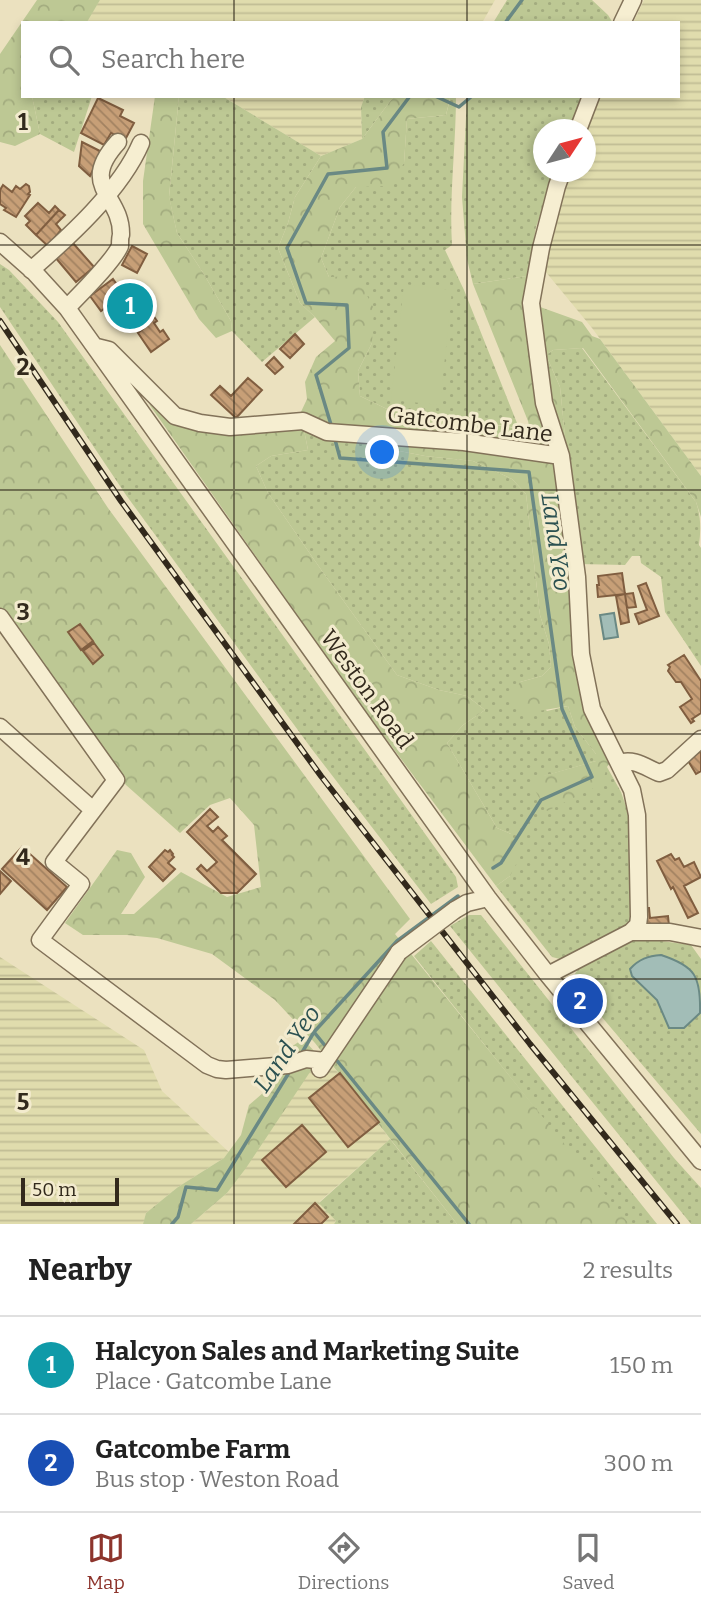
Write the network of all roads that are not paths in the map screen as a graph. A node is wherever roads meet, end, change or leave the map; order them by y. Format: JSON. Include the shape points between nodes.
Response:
{"nodes":[{"id":1,"x":624,"y":0,"type":"edge"},
{"id":2,"x":633,"y":0,"type":"edge"},
{"id":3,"x":621,"y":21,"type":"edge"},
{"id":4,"x":622,"y":21,"type":"edge"},
{"id":5,"x":590,"y":98,"type":"edge"},
{"id":6,"x":582,"y":119,"type":"edge"},
{"id":7,"x":118,"y":142,"type":"dead end"},
{"id":8,"x":141,"y":143,"type":"dead end"},
{"id":9,"x":558,"y":182,"type":"edge"},
{"id":10,"x":106,"y":195,"type":"junction"},
{"id":11,"x":0,"y":242,"type":"edge"},
{"id":12,"x":31,"y":270,"type":"junction"},
{"id":13,"x":66,"y":308,"type":"junction"},
{"id":14,"x":95,"y":347,"type":"junction"},
{"id":15,"x":561,"y":456,"type":"junction"},
{"id":16,"x":0,"y":617,"type":"edge"},
{"id":17,"x":0,"y":727,"type":"edge"},
{"id":18,"x":701,"y":739,"type":"edge"},
{"id":19,"x":619,"y":763,"type":"junction"},
{"id":20,"x":93,"y":810,"type":"junction"},
{"id":21,"x":488,"y":898,"type":"junction"},
{"id":22,"x":631,"y":932,"type":"junction"},
{"id":23,"x":699,"y":940,"type":"edge"},
{"id":24,"x":548,"y":975,"type":"junction"},
{"id":25,"x":701,"y":1161,"type":"edge"}],
"edges":[{"from":1,"to":3,"type":"street"},
{"from":2,"to":4,"type":"street"},
{"from":5,"to":6,"type":"street"},
{"from":7,"to":10,"type":"street","via":[[102,166]]},
{"from":8,"to":10,"type":"street","via":[[134,160]]},
{"from":9,"to":15,"type":"street","via":[[531,303],[544,403]]},
{"from":10,"to":12,"type":"street"},
{"from":10,"to":13,"type":"street","via":[[121,226],[120,245]]},
{"from":11,"to":12,"type":"street","name":"Weston Road"},
{"from":12,"to":13,"type":"street","name":"Weston Road"},
{"from":13,"to":14,"type":"street","name":"Weston Road"},
{"from":14,"to":15,"type":"street","name":"Gatcombe Lane","via":[[109,350],[175,416],[200,424],[230,427],[303,421],[333,433],[464,442]]},
{"from":14,"to":21,"type":"street","name":"Weston Road"},
{"from":15,"to":19,"type":"street","name":"Gatcombe Lane","via":[[589,695]]},
{"from":16,"to":20,"type":"street","via":[[116,780]]},
{"from":17,"to":20,"type":"street"},
{"from":18,"to":19,"type":"street","via":[[659,774],[639,763]]},
{"from":19,"to":22,"type":"street","name":"Gatcombe Lane","via":[[637,815],[639,917]]},
{"from":20,"to":21,"type":"street","bridge":true,"via":[[54,862],[81,884],[40,940],[217,1069],[317,1064],[400,952],[455,910]]},
{"from":21,"to":24,"type":"street","name":"Weston Road"},
{"from":22,"to":23,"type":"street","via":[[670,932]]},
{"from":22,"to":24,"type":"street"},
{"from":24,"to":25,"type":"street","name":"Weston Road"}]}
